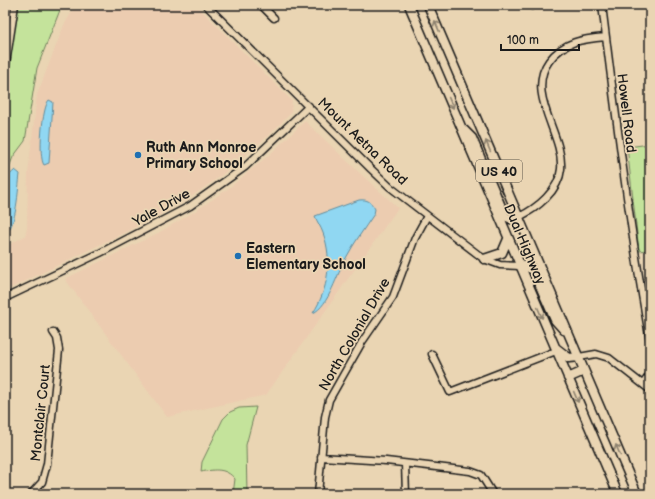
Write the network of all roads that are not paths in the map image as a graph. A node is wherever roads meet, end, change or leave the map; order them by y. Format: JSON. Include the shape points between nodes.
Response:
{"nodes":[{"id":1,"x":15,"y":5,"type":"edge"},
{"id":2,"x":206,"y":5,"type":"edge"},
{"id":3,"x":261,"y":5,"type":"edge"},
{"id":4,"x":408,"y":5,"type":"edge"},
{"id":5,"x":428,"y":5,"type":"edge"},
{"id":6,"x":602,"y":5,"type":"edge"},
{"id":7,"x":274,"y":18,"type":"dead end"},
{"id":8,"x":606,"y":37,"type":"junction"},
{"id":9,"x":5,"y":70,"type":"edge"},
{"id":10,"x":309,"y":106,"type":"junction"},
{"id":11,"x":461,"y":128,"type":"junction"},
{"id":12,"x":427,"y":216,"type":"junction"},
{"id":13,"x":519,"y":218,"type":"junction"},
{"id":14,"x":508,"y":239,"type":"junction"},
{"id":15,"x":484,"y":259,"type":"junction"},
{"id":16,"x":520,"y":266,"type":"junction"},
{"id":17,"x":5,"y":298,"type":"edge"},
{"id":18,"x":53,"y":332,"type":"dead end"},
{"id":19,"x":570,"y":336,"type":"junction"},
{"id":20,"x":650,"y":341,"type":"edge"},
{"id":21,"x":556,"y":349,"type":"junction"},
{"id":22,"x":432,"y":354,"type":"dead end"},
{"id":23,"x":579,"y":357,"type":"junction"},
{"id":24,"x":584,"y":371,"type":"junction"},
{"id":25,"x":650,"y":374,"type":"edge"},
{"id":26,"x":568,"y":378,"type":"junction"},
{"id":27,"x":643,"y":384,"type":"junction"},
{"id":28,"x":650,"y":390,"type":"edge"},
{"id":29,"x":320,"y":457,"type":"junction"},
{"id":30,"x":405,"y":464,"type":"junction"},
{"id":31,"x":31,"y":494,"type":"edge"},
{"id":32,"x":318,"y":494,"type":"edge"},
{"id":33,"x":406,"y":494,"type":"edge"},
{"id":34,"x":493,"y":494,"type":"edge"},
{"id":35,"x":618,"y":494,"type":"edge"},
{"id":36,"x":637,"y":494,"type":"edge"}],
"edges":[{"from":1,"to":9,"type":"street"},
{"from":2,"to":10,"type":"street","name":"Mount Aetna Road"},
{"from":3,"to":7,"type":"street"},
{"from":4,"to":11,"type":"main road","name":"Dual Highway","number":"US 40","one_way":true},
{"from":13,"to":5,"type":"main road","name":"Dual Highway","number":"US 40","one_way":true},
{"from":6,"to":8,"type":"street","name":"Howell Road"},
{"from":8,"to":13,"type":"street","via":[[566,45],[553,56],[544,71],[542,90],[558,144],[561,169],[556,185],[550,193],[532,211]]},
{"from":8,"to":20,"type":"street","name":"Howell Road","via":[[621,162]]},
{"from":10,"to":12,"type":"street","name":"Mount Aetna Road","via":[[371,170]]},
{"from":10,"to":17,"type":"street","name":"Yale Drive","via":[[245,167],[203,198],[167,219]]},
{"from":11,"to":13,"type":"main road","via":[[472,138],[505,216],[510,219]]},
{"from":11,"to":14,"type":"main road","name":"Dual Highway","number":"US 40"},
{"from":12,"to":15,"type":"street","name":"Mount Aetna Road"},
{"from":12,"to":29,"type":"street","name":"North Colonial Drive","via":[[415,238],[392,297],[362,342],[329,400]]},
{"from":13,"to":19,"type":"main road","name":"Dual Highway","number":"US 40"},
{"from":14,"to":15,"type":"main road","via":[[502,253]]},
{"from":14,"to":16,"type":"main road","name":"Dual Highway","number":"US 40"},
{"from":15,"to":16,"type":"street","name":"Mount Aetna Road","via":[[500,265]]},
{"from":16,"to":19,"type":"main road","via":[[533,270],[556,320]]},
{"from":16,"to":21,"type":"main road","name":"Dual Highway","number":"US 40","one_way":true},
{"from":18,"to":31,"type":"street","name":"Montclair Court","via":[[59,350],[47,464],[42,482]]},
{"from":19,"to":23,"type":"main road","name":"Dual Highway","number":"US 40"},
{"from":21,"to":22,"type":"street","via":[[450,392]]},
{"from":21,"to":23,"type":"main road","via":[[569,358]]},
{"from":21,"to":26,"type":"main road","name":"Dual Highway","number":"US 40"},
{"from":23,"to":24,"type":"main road","name":"Dual Highway","number":"US 40"},
{"from":23,"to":27,"type":"street","via":[[602,355]]},
{"from":24,"to":26,"type":"main road"},
{"from":36,"to":24,"type":"main road","name":"Dual Highway","number":"US 40","one_way":true},
{"from":25,"to":27,"type":"street"},
{"from":26,"to":35,"type":"main road","name":"Dual Highway","number":"US 40","one_way":true},
{"from":27,"to":28,"type":"street"},
{"from":29,"to":30,"type":"street"},
{"from":29,"to":32,"type":"street","name":"North Colonial Drive"},
{"from":30,"to":33,"type":"street"},
{"from":30,"to":34,"type":"street","via":[[470,471],[481,475]]}]}
